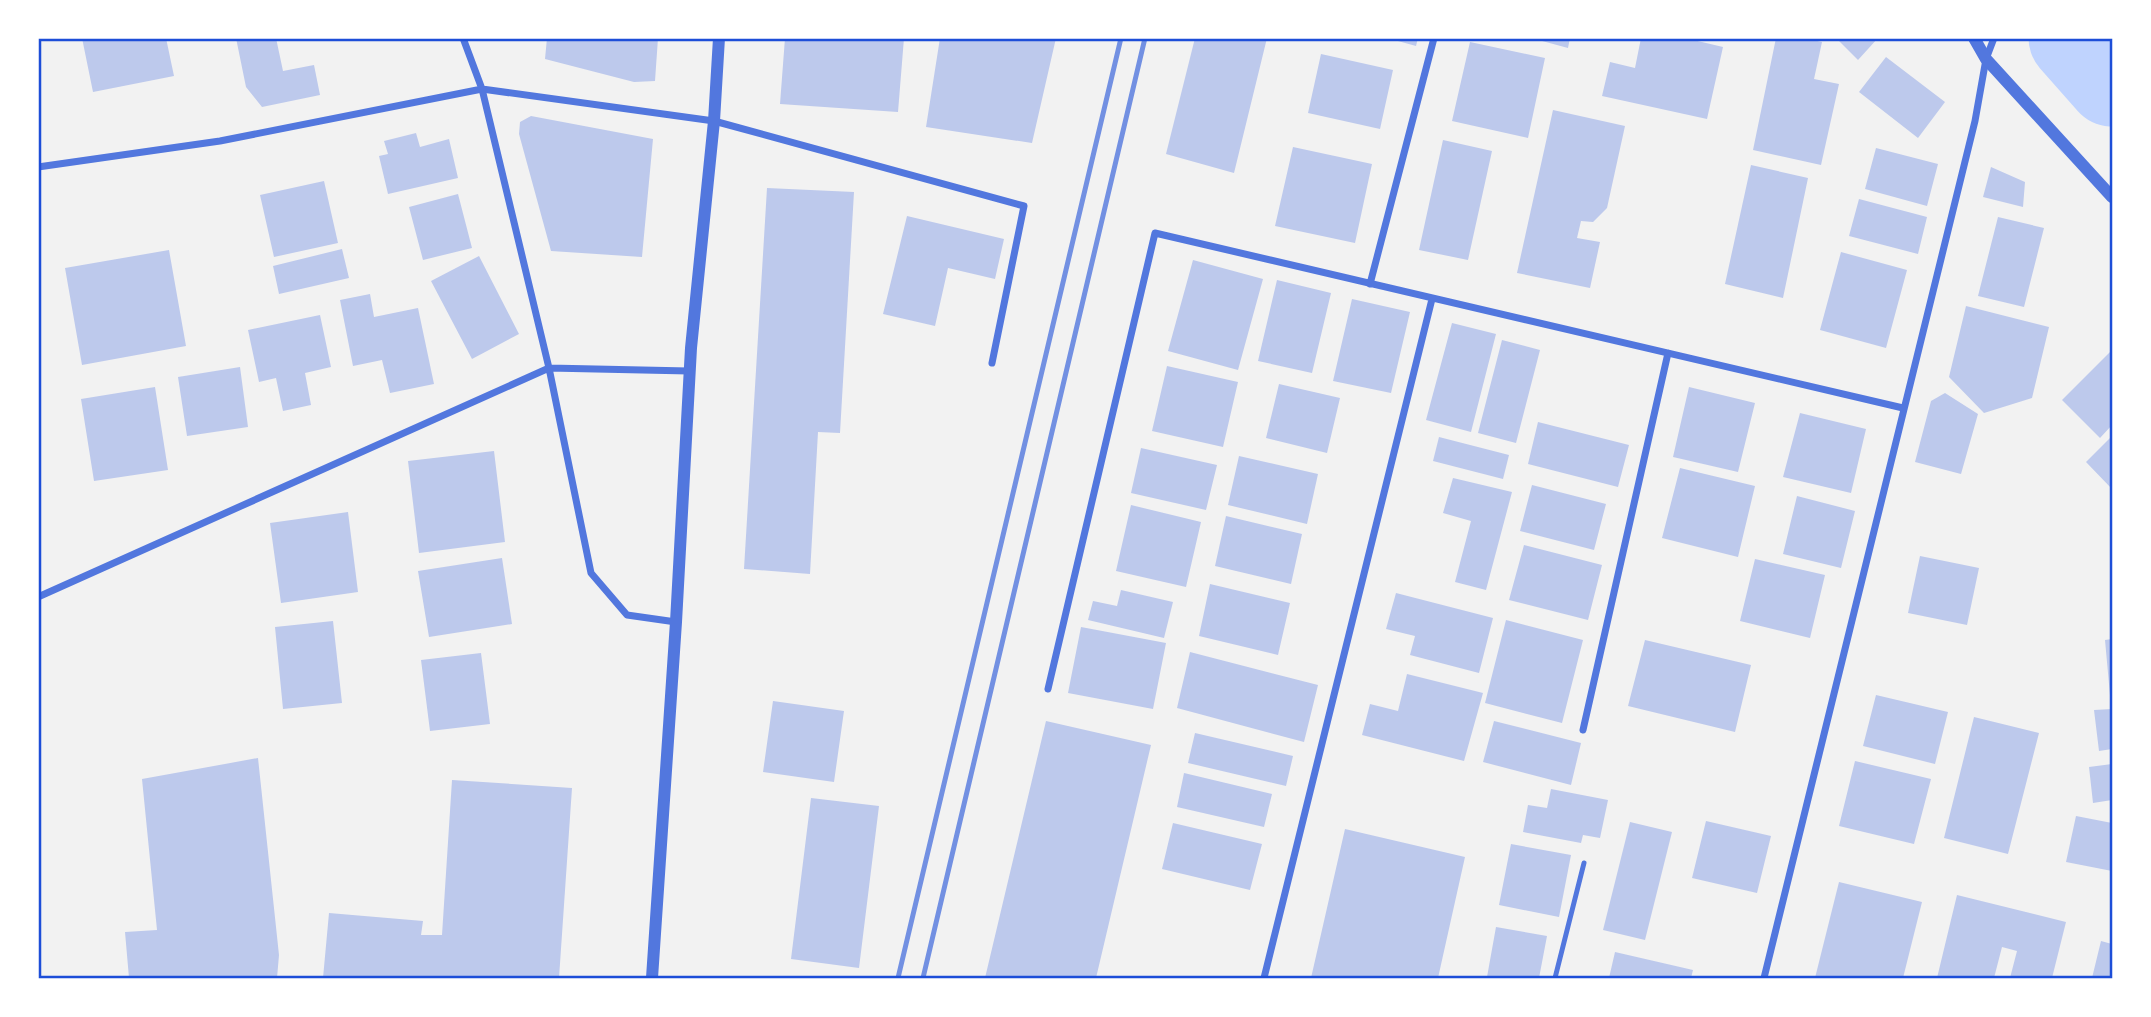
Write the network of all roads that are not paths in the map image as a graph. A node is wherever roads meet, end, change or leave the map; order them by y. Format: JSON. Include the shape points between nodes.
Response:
{"nodes":[{"id":1,"x":463,"y":38,"type":"edge"},
{"id":2,"x":719,"y":38,"type":"edge"},
{"id":3,"x":1434,"y":38,"type":"edge"},
{"id":4,"x":1974,"y":38,"type":"edge"},
{"id":5,"x":1994,"y":38,"type":"edge"},
{"id":6,"x":1986,"y":59,"type":"junction"},
{"id":7,"x":482,"y":89,"type":"junction"},
{"id":8,"x":714,"y":121,"type":"junction"},
{"id":9,"x":38,"y":167,"type":"edge"},
{"id":10,"x":2112,"y":197,"type":"edge"},
{"id":11,"x":1370,"y":284,"type":"junction"},
{"id":12,"x":1432,"y":299,"type":"junction"},
{"id":13,"x":1668,"y":353,"type":"junction"},
{"id":14,"x":992,"y":363,"type":"dead end"},
{"id":15,"x":549,"y":368,"type":"junction"},
{"id":16,"x":689,"y":371,"type":"junction"},
{"id":17,"x":1903,"y":408,"type":"junction"},
{"id":18,"x":38,"y":597,"type":"edge"},
{"id":19,"x":676,"y":622,"type":"junction"},
{"id":20,"x":1048,"y":689,"type":"dead end"},
{"id":21,"x":1583,"y":730,"type":"dead end"},
{"id":22,"x":1584,"y":863,"type":"dead end"},
{"id":23,"x":652,"y":978,"type":"edge"},
{"id":24,"x":1264,"y":978,"type":"edge"},
{"id":25,"x":1555,"y":978,"type":"edge"},
{"id":26,"x":1764,"y":978,"type":"edge"}],
"edges":[{"from":1,"to":7,"type":"street"},
{"from":2,"to":8,"type":"street"},
{"from":3,"to":11,"type":"street"},
{"from":4,"to":6,"type":"street"},
{"from":5,"to":6,"type":"street"},
{"from":6,"to":10,"type":"street"},
{"from":6,"to":17,"type":"street","via":[[1975,121]]},
{"from":7,"to":8,"type":"street"},
{"from":7,"to":9,"type":"street","via":[[220,141]]},
{"from":7,"to":15,"type":"street"},
{"from":8,"to":14,"type":"street","via":[[1024,205]]},
{"from":8,"to":16,"type":"street"},
{"from":11,"to":12,"type":"street"},
{"from":11,"to":20,"type":"street","via":[[1155,233]]},
{"from":12,"to":13,"type":"street"},
{"from":12,"to":24,"type":"street"},
{"from":13,"to":17,"type":"street"},
{"from":13,"to":21,"type":"street"},
{"from":15,"to":16,"type":"street"},
{"from":15,"to":18,"type":"street"},
{"from":15,"to":19,"type":"street","via":[[591,573],[627,615]]},
{"from":16,"to":19,"type":"street"},
{"from":17,"to":26,"type":"street"},
{"from":19,"to":23,"type":"street"},
{"from":22,"to":25,"type":"lane"}]}
